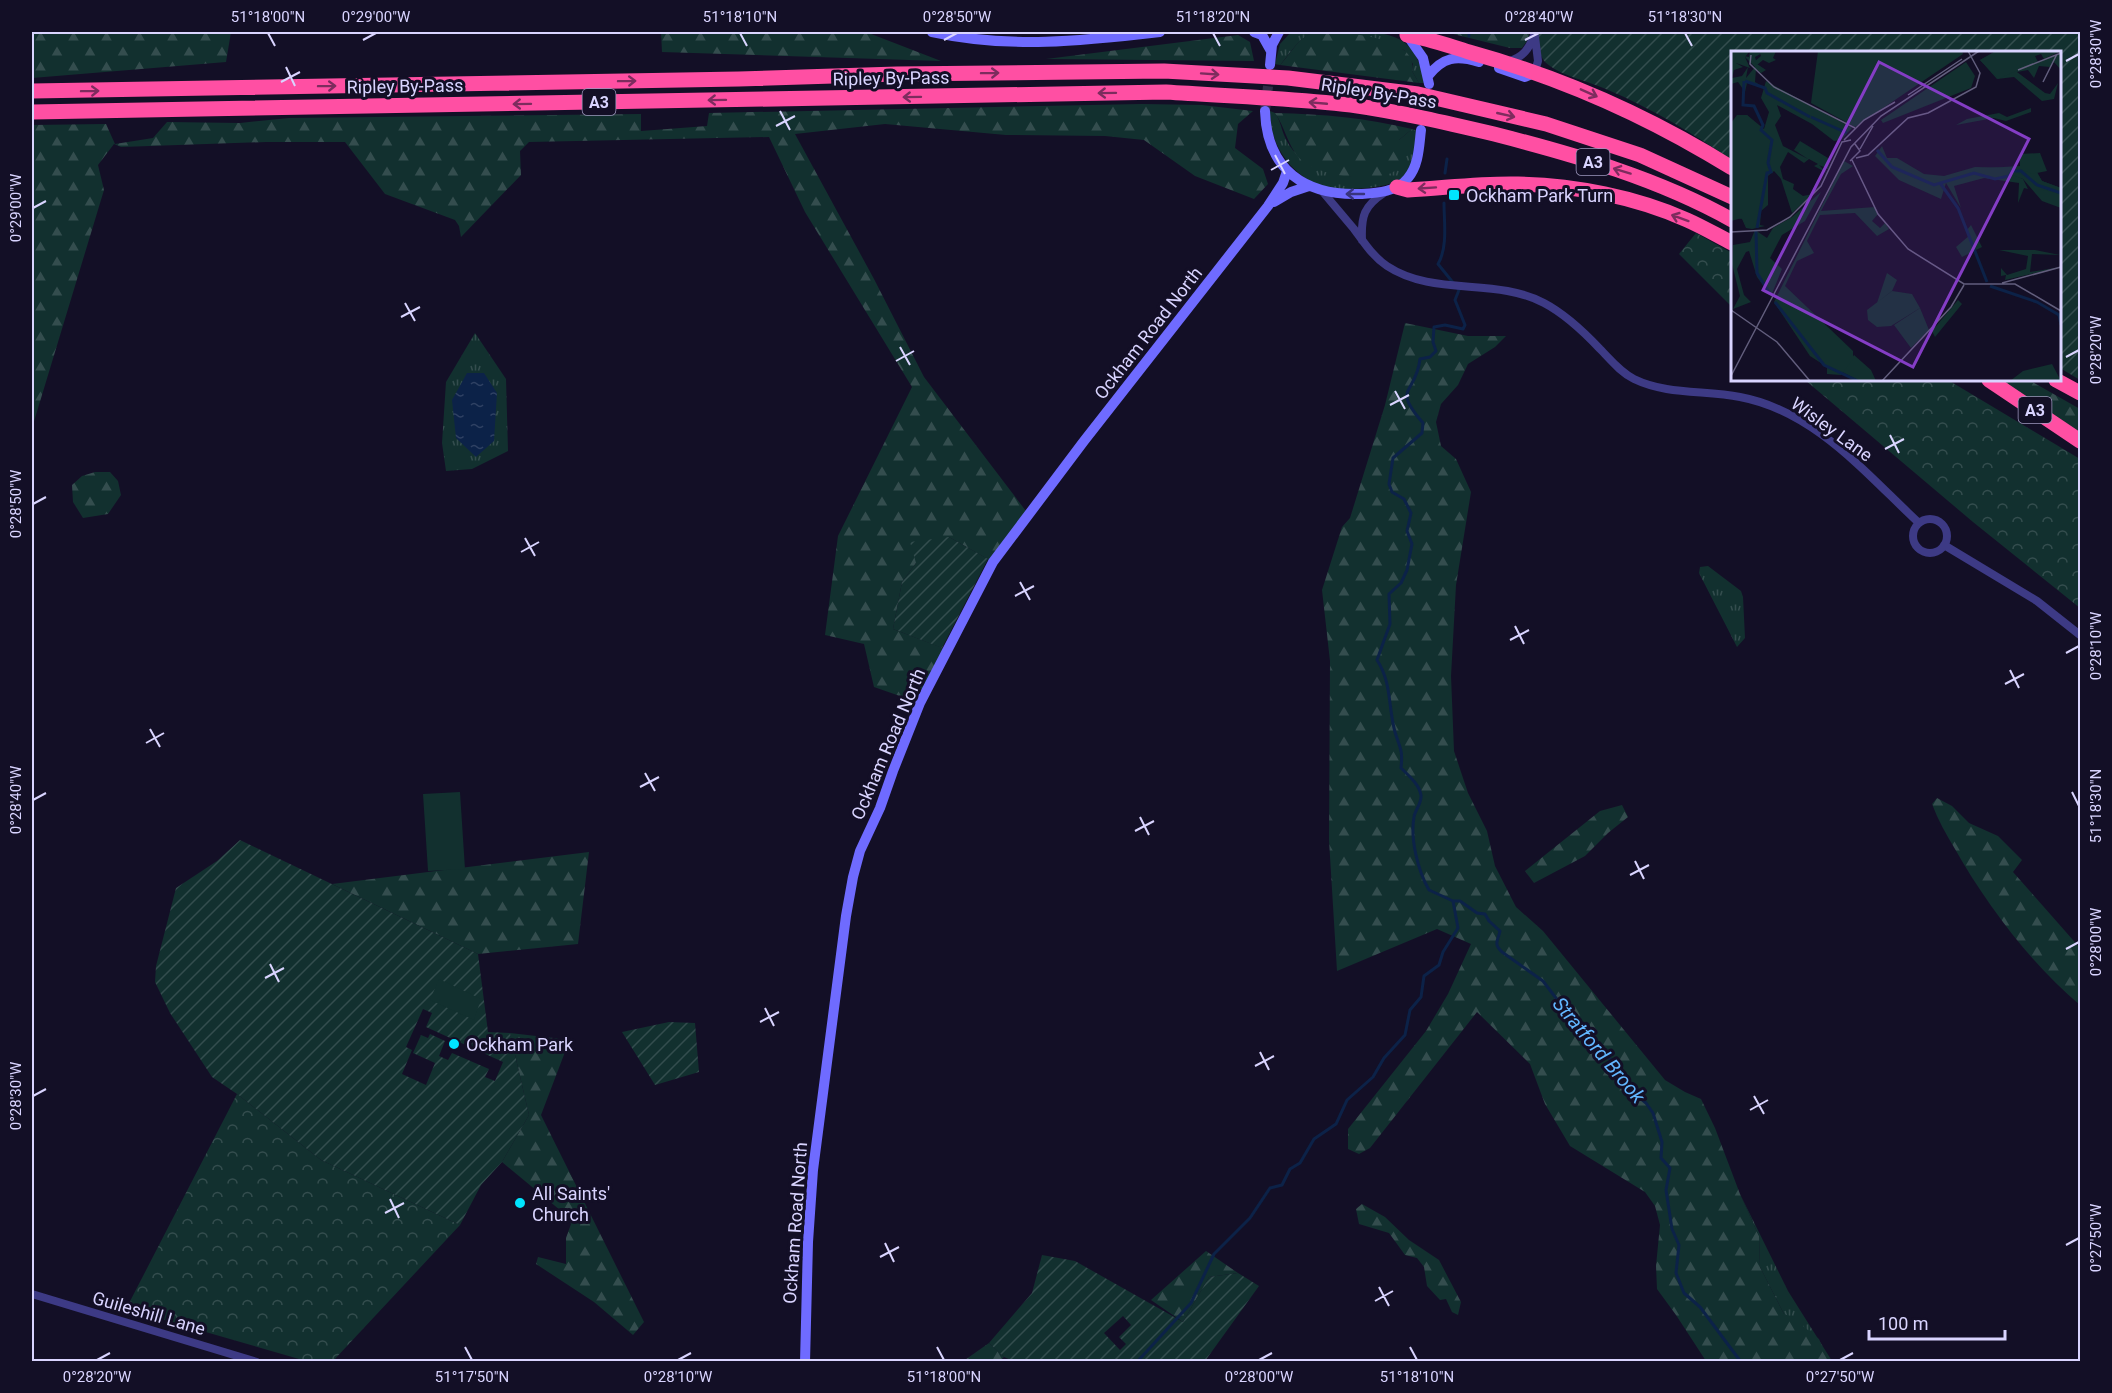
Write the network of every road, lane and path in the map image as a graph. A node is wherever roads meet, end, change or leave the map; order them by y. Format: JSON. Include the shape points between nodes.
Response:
{"nodes":[{"id":1,"x":932,"y":32,"type":"edge"},
{"id":2,"x":1160,"y":32,"type":"edge"},
{"id":3,"x":1254,"y":32,"type":"edge"},
{"id":4,"x":1280,"y":32,"type":"edge"},
{"id":5,"x":1535,"y":32,"type":"edge"},
{"id":6,"x":1404,"y":33,"type":"edge"},
{"id":7,"x":1271,"y":51,"type":"junction"},
{"id":8,"x":1506,"y":62,"type":"junction"},
{"id":9,"x":1270,"y":65,"type":"tunnel mouth"},
{"id":10,"x":1535,"y":71,"type":"junction"},
{"id":11,"x":1425,"y":85,"type":"junction"},
{"id":12,"x":32,"y":91,"type":"edge"},
{"id":13,"x":1265,"y":111,"type":"tunnel mouth"},
{"id":14,"x":32,"y":112,"type":"edge"},
{"id":15,"x":1419,"y":123,"type":"junction"},
{"id":16,"x":1731,"y":167,"type":"edge"},
{"id":17,"x":1287,"y":171,"type":"junction"},
{"id":18,"x":1309,"y":186,"type":"junction"},
{"id":19,"x":1392,"y":189,"type":"junction"},
{"id":20,"x":1322,"y":191,"type":"junction"},
{"id":21,"x":1731,"y":197,"type":"edge"},
{"id":22,"x":1268,"y":206,"type":"junction"},
{"id":23,"x":1731,"y":220,"type":"edge"},
{"id":24,"x":1362,"y":240,"type":"junction"},
{"id":25,"x":1731,"y":242,"type":"edge"},
{"id":26,"x":1990,"y":381,"type":"edge"},
{"id":27,"x":2058,"y":381,"type":"edge"},
{"id":28,"x":2080,"y":393,"type":"edge"},
{"id":29,"x":2080,"y":441,"type":"edge"},
{"id":30,"x":1918,"y":523,"type":"junction"},
{"id":31,"x":1944,"y":545,"type":"junction"},
{"id":32,"x":2080,"y":635,"type":"edge"},
{"id":33,"x":32,"y":1294,"type":"edge"},
{"id":34,"x":257,"y":1362,"type":"edge"},
{"id":35,"x":805,"y":1362,"type":"edge"}],
"edges":[{"from":1,"to":2,"type":"main road","via":[[1017,43]]},
{"from":3,"to":7,"type":"main road","via":[[1262,35]]},
{"from":4,"to":7,"type":"main road"},
{"from":5,"to":8,"type":"street","via":[[1525,54]]},
{"from":5,"to":10,"type":"street"},
{"from":6,"to":8,"type":"highway"},
{"from":6,"to":11,"type":"main road","via":[[1423,58]]},
{"from":7,"to":9,"type":"main road"},
{"from":8,"to":10,"type":"highway"},
{"from":10,"to":11,"type":"main road","via":[[1526,77],[1458,58],[1438,64]]},
{"from":10,"to":16,"type":"highway","one_way":true,"via":[[1628,110]]},
{"from":12,"to":11,"type":"highway","name":"Ripley By-Pass","number":"A3","one_way":true,"via":[[1164,71],[1354,85]]},
{"from":11,"to":21,"type":"highway","name":"Ripley By-Pass","number":"A3","one_way":true,"via":[[1449,101],[1546,124],[1640,155]]},
{"from":13,"to":17,"type":"main road","via":[[1270,142]]},
{"from":15,"to":14,"type":"highway","name":"Ripley By-Pass","number":"A3","one_way":true,"via":[[1350,105],[1166,92]]},
{"from":15,"to":19,"type":"main road","via":[[1415,167],[1410,177]]},
{"from":23,"to":15,"type":"highway","name":"Ripley By-Pass","number":"A3","one_way":true,"via":[[1634,175],[1448,123]]},
{"from":17,"to":18,"type":"main road"},
{"from":17,"to":22,"type":"main road","name":"Ockham Road North"},
{"from":18,"to":20,"type":"main road"},
{"from":18,"to":22,"type":"main road","name":"Ockham Road North"},
{"from":19,"to":20,"type":"main road","one_way":true,"via":[[1347,194]]},
{"from":19,"to":24,"type":"street","via":[[1372,201],[1364,213]]},
{"from":25,"to":19,"type":"highway","number":"A3","one_way":true,"via":[[1686,220],[1628,200],[1560,186]]},
{"from":20,"to":24,"type":"street","name":"Wisley Lane"},
{"from":22,"to":35,"type":"main road","name":"Ockham Road North","via":[[993,562],[920,703],[862,845],[846,916],[813,1170]]},
{"from":24,"to":30,"type":"street","name":"Wisley Lane","via":[[1387,266],[1410,277],[1510,290],[1545,303],[1569,319],[1624,373],[1644,383],[1662,389],[1741,397],[1777,408],[1804,422],[1853,460]]},
{"from":26,"to":29,"type":"highway","number":"A3"},
{"from":27,"to":28,"type":"highway","number":"A3"},
{"from":30,"to":31,"type":"street","via":[[1934,519],[1943,525],[1947,534]]},
{"from":30,"to":31,"type":"street","via":[[1913,537],[1920,550],[1933,553]]},
{"from":31,"to":32,"type":"street","via":[[2037,601]]},
{"from":33,"to":34,"type":"street","name":"Guileshill Lane"}]}
